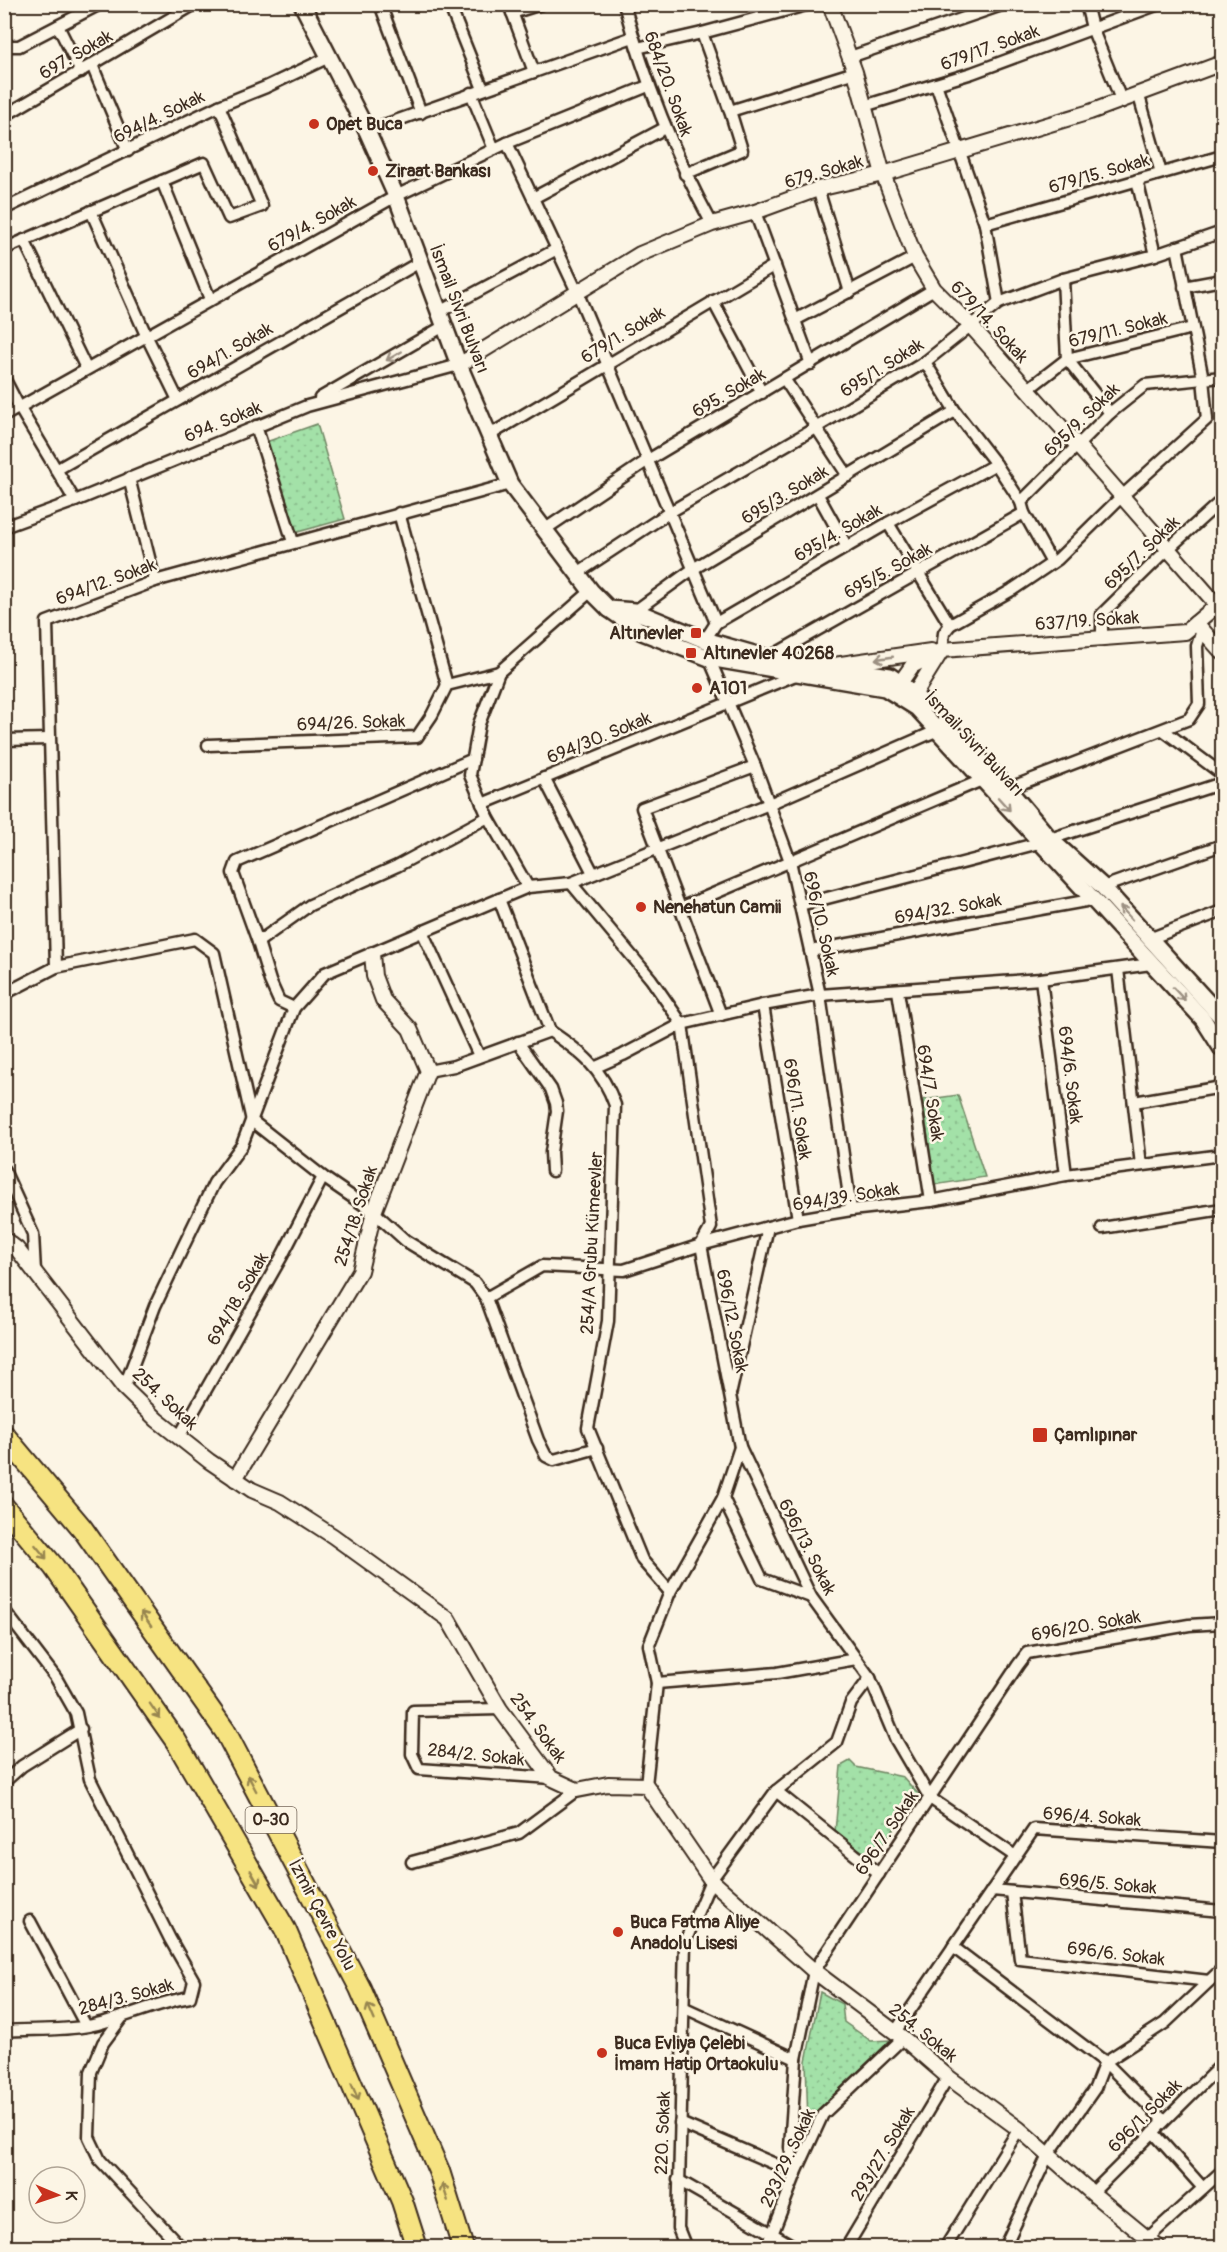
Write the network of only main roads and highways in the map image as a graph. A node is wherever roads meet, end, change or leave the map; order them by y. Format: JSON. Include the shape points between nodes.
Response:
{"nodes":[{"id":1,"x":302,"y":4,"type":"edge"},
{"id":2,"x":609,"y":609,"type":"junction"},
{"id":3,"x":905,"y":692,"type":"junction"},
{"id":4,"x":1045,"y":841,"type":"junction"},
{"id":5,"x":1221,"y":1014,"type":"edge"},
{"id":6,"x":1222,"y":1049,"type":"edge"},
{"id":7,"x":4,"y":1434,"type":"edge"},
{"id":8,"x":4,"y":1507,"type":"edge"},
{"id":9,"x":417,"y":2247,"type":"edge"},
{"id":10,"x":463,"y":2247,"type":"edge"}],
"edges":[{"from":1,"to":2,"type":"main road","name":"İsmail Sivri Bulvarı","via":[[396,196],[459,365],[510,484],[576,574]]},
{"from":2,"to":3,"type":"main road","name":"İsmail Sivri Bulvarı","via":[[642,632],[709,658]]},
{"from":2,"to":3,"type":"main road","name":"İsmail Sivri Bulvarı","via":[[635,611],[705,640],[768,658],[890,676]]},
{"from":3,"to":4,"type":"main road","name":"İsmail Sivri Bulvarı","one_way":true,"via":[[982,780]]},
{"from":3,"to":4,"type":"main road","name":"İsmail Sivri Bulvarı","via":[[1007,789]]},
{"from":5,"to":4,"type":"main road","name":"İsmail Sivri Bulvarı","one_way":true,"via":[[1103,887]]},
{"from":4,"to":6,"type":"main road","name":"İsmail Sivri Bulvarı","one_way":true,"via":[[1091,900],[1203,1019]]},
{"from":10,"to":7,"type":"highway","name":"İzmir Çevre Yolu","number":"O-30","one_way":true,"via":[[438,2171],[360,1988],[225,1731],[82,1528]]},
{"from":8,"to":9,"type":"highway","number":"O-30","one_way":true,"via":[[54,1567],[176,1741],[285,1929],[402,2201]]}]}
